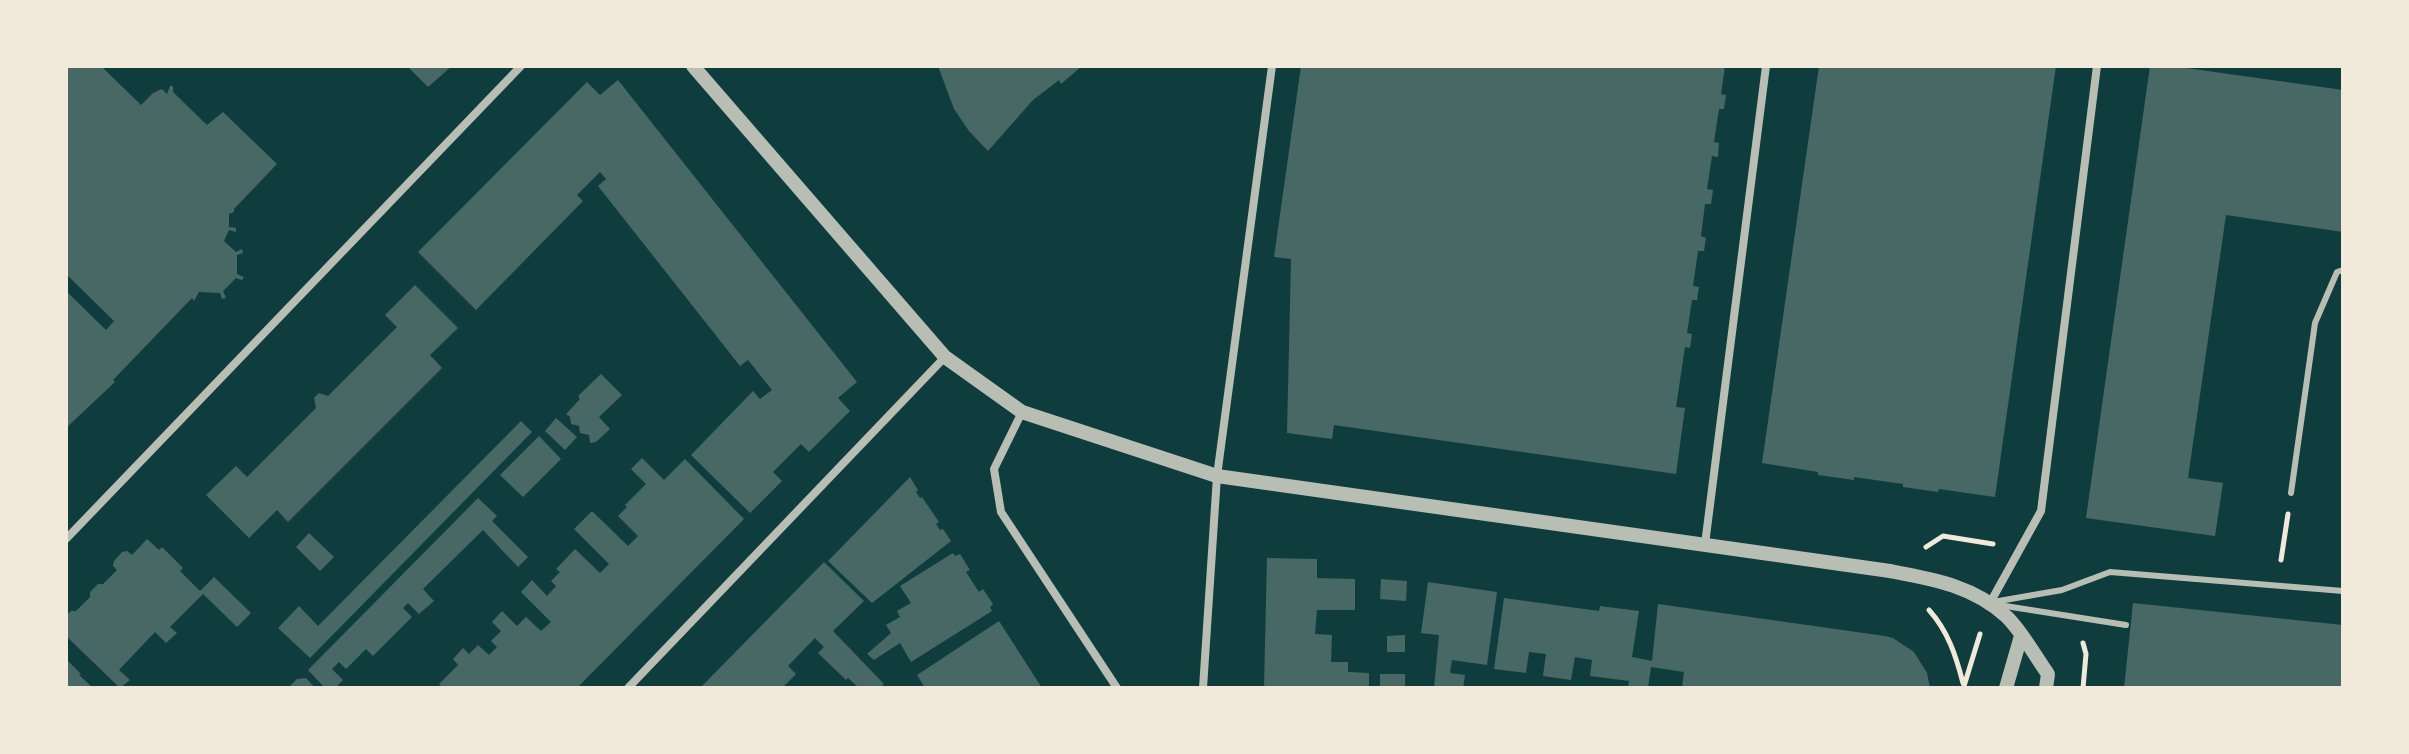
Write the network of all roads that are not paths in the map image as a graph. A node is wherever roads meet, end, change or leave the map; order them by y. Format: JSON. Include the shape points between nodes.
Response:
{"nodes":[{"id":1,"x":521,"y":66,"type":"edge"},
{"id":2,"x":693,"y":66,"type":"edge"},
{"id":3,"x":1272,"y":66,"type":"edge"},
{"id":4,"x":1766,"y":66,"type":"edge"},
{"id":5,"x":2097,"y":66,"type":"edge"},
{"id":6,"x":2343,"y":270,"type":"edge"},
{"id":7,"x":945,"y":357,"type":"junction"},
{"id":8,"x":1022,"y":412,"type":"junction"},
{"id":9,"x":1217,"y":476,"type":"junction"},
{"id":10,"x":2291,"y":493,"type":"dead end"},
{"id":11,"x":66,"y":539,"type":"edge"},
{"id":12,"x":1705,"y":544,"type":"junction"},
{"id":13,"x":2343,"y":591,"type":"edge"},
{"id":14,"x":1990,"y":603,"type":"junction"},
{"id":15,"x":2126,"y":625,"type":"dead end"},
{"id":16,"x":2021,"y":636,"type":"junction"},
{"id":17,"x":628,"y":688,"type":"edge"},
{"id":18,"x":1117,"y":688,"type":"edge"},
{"id":19,"x":1203,"y":688,"type":"edge"},
{"id":20,"x":2006,"y":688,"type":"edge"},
{"id":21,"x":2046,"y":688,"type":"edge"}],
"edges":[{"from":1,"to":11,"type":"street"},
{"from":2,"to":7,"type":"street"},
{"from":3,"to":9,"type":"street"},
{"from":4,"to":12,"type":"street"},
{"from":5,"to":14,"type":"street","via":[[2041,511]]},
{"from":6,"to":10,"type":"lane","via":[[2337,272],[2315,323]]},
{"from":7,"to":8,"type":"street"},
{"from":7,"to":17,"type":"street"},
{"from":8,"to":9,"type":"street"},
{"from":8,"to":18,"type":"street","via":[[994,469],[1001,512]]},
{"from":9,"to":12,"type":"street"},
{"from":9,"to":19,"type":"street"},
{"from":12,"to":14,"type":"street","via":[[1945,582]]},
{"from":13,"to":14,"type":"lane","via":[[2110,572],[2062,590]]},
{"from":14,"to":15,"type":"lane"},
{"from":14,"to":16,"type":"street"},
{"from":16,"to":20,"type":"street"},
{"from":16,"to":21,"type":"street","via":[[2048,674]]}]}
